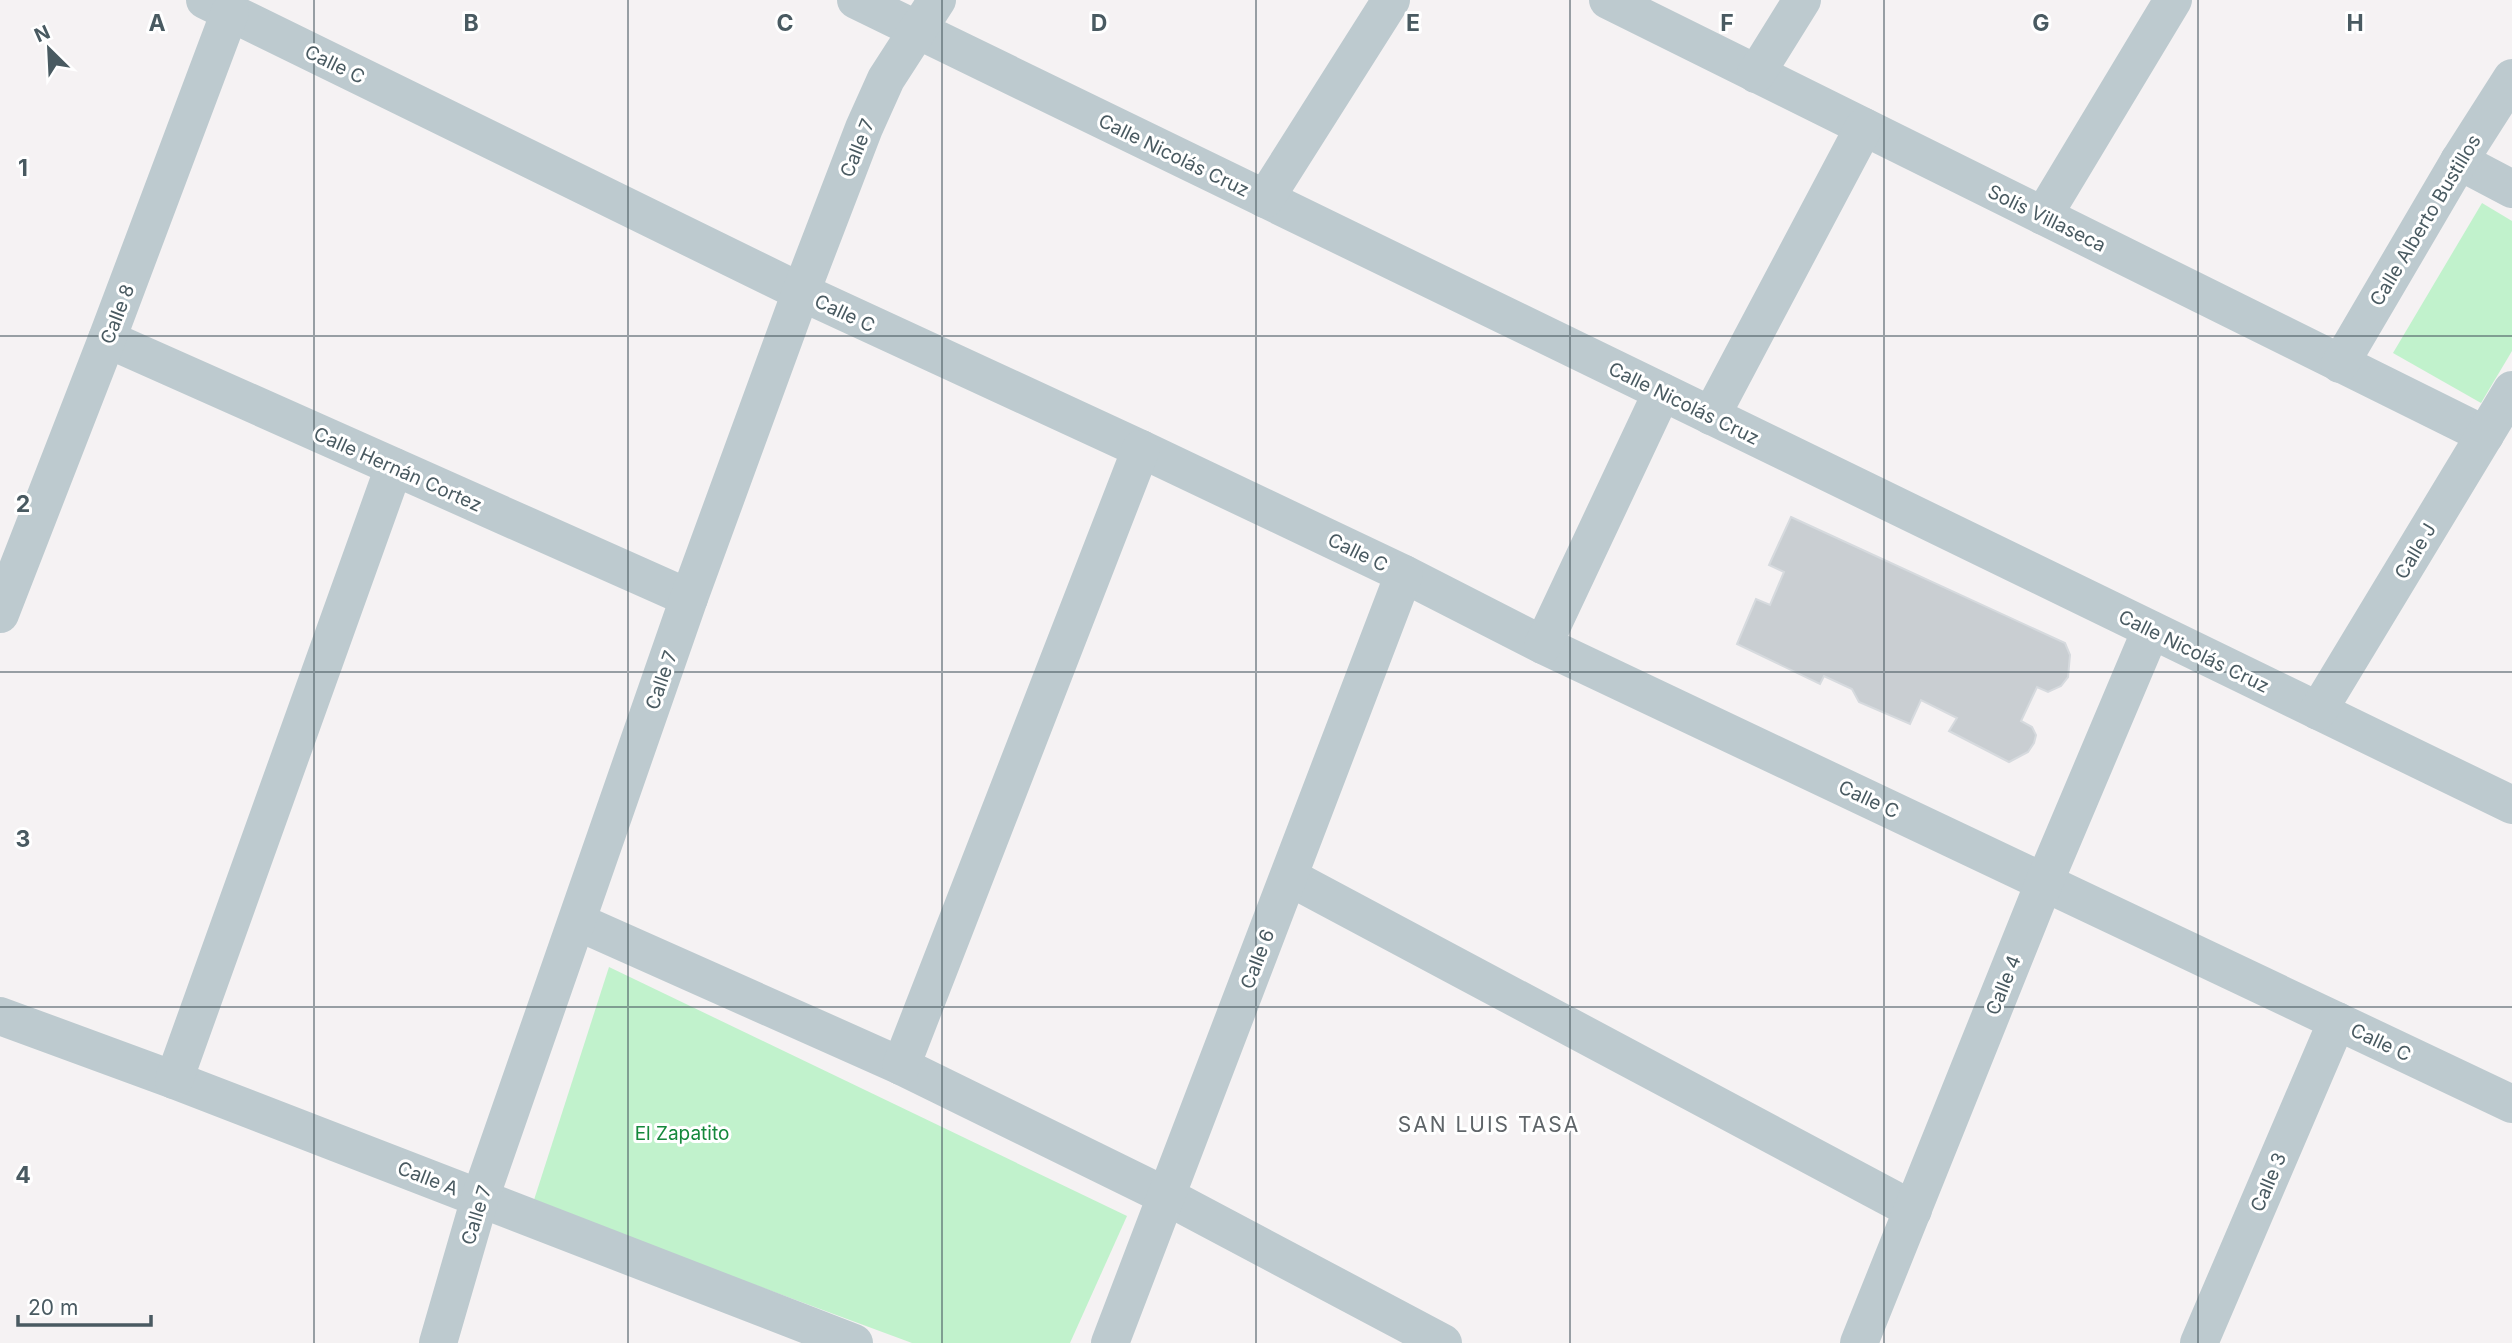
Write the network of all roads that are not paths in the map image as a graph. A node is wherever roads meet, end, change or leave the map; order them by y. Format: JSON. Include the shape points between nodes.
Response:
{"nodes":[{"id":1,"x":856,"y":0,"type":"edge"},
{"id":2,"x":1391,"y":0,"type":"edge"},
{"id":3,"x":1608,"y":0,"type":"edge"},
{"id":4,"x":1802,"y":0,"type":"edge"},
{"id":5,"x":2173,"y":0,"type":"edge"},
{"id":6,"x":218,"y":6,"type":"edge"},
{"id":7,"x":927,"y":15,"type":"edge"},
{"id":8,"x":1756,"y":74,"type":"junction"},
{"id":9,"x":2512,"y":78,"type":"edge"},
{"id":10,"x":1864,"y":127,"type":"junction"},
{"id":11,"x":2459,"y":161,"type":"junction"},
{"id":12,"x":2512,"y":189,"type":"edge"},
{"id":13,"x":1265,"y":199,"type":"junction"},
{"id":14,"x":2043,"y":216,"type":"junction"},
{"id":15,"x":800,"y":292,"type":"junction"},
{"id":16,"x":107,"y":339,"type":"junction"},
{"id":17,"x":2340,"y":363,"type":"junction"},
{"id":18,"x":2512,"y":390,"type":"edge"},
{"id":19,"x":1662,"y":392,"type":"junction"},
{"id":20,"x":1712,"y":416,"type":"junction"},
{"id":21,"x":2485,"y":435,"type":"junction"},
{"id":22,"x":1141,"y":449,"type":"junction"},
{"id":23,"x":394,"y":467,"type":"junction"},
{"id":24,"x":13,"y":540,"type":"edge"},
{"id":25,"x":1404,"y":574,"type":"junction"},
{"id":26,"x":689,"y":598,"type":"junction"},
{"id":27,"x":0,"y":614,"type":"edge"},
{"id":28,"x":2151,"y":630,"type":"junction"},
{"id":29,"x":1543,"y":645,"type":"junction"},
{"id":30,"x":2318,"y":711,"type":"junction"},
{"id":31,"x":2512,"y":805,"type":"edge"},
{"id":32,"x":1289,"y":877,"type":"junction"},
{"id":33,"x":2044,"y":883,"type":"junction"},
{"id":34,"x":578,"y":922,"type":"junction"},
{"id":35,"x":0,"y":1017,"type":"edge"},
{"id":36,"x":2337,"y":1021,"type":"junction"},
{"id":37,"x":901,"y":1066,"type":"junction"},
{"id":38,"x":174,"y":1080,"type":"junction"},
{"id":39,"x":2512,"y":1104,"type":"edge"},
{"id":40,"x":1166,"y":1196,"type":"junction"},
{"id":41,"x":480,"y":1198,"type":"junction"},
{"id":42,"x":1913,"y":1210,"type":"junction"},
{"id":43,"x":2205,"y":1341,"type":"edge"},
{"id":44,"x":438,"y":1343,"type":"edge"},
{"id":45,"x":854,"y":1343,"type":"edge"},
{"id":46,"x":1110,"y":1343,"type":"edge"},
{"id":47,"x":1443,"y":1343,"type":"edge"},
{"id":48,"x":1859,"y":1343,"type":"edge"}],
"edges":[{"from":1,"to":7,"type":"street","name":"Calle Nicolás Cruz"},
{"from":2,"to":13,"type":"street"},
{"from":3,"to":8,"type":"street","name":"Solís Villaseca"},
{"from":4,"to":8,"type":"street"},
{"from":5,"to":14,"type":"street"},
{"from":6,"to":15,"type":"street","name":"Calle C"},
{"from":6,"to":16,"type":"street","name":"Calle 8"},
{"from":7,"to":13,"type":"street","name":"Calle Nicolás Cruz"},
{"from":7,"to":15,"type":"street","name":"Calle 7","via":[[886,79]]},
{"from":8,"to":10,"type":"street","name":"Solís Villaseca"},
{"from":9,"to":11,"type":"street","name":"Calle Alberto Bustillos"},
{"from":10,"to":14,"type":"street","name":"Solís Villaseca"},
{"from":10,"to":20,"type":"street"},
{"from":11,"to":12,"type":"street"},
{"from":11,"to":17,"type":"street","name":"Calle Alberto Bustillos"},
{"from":13,"to":19,"type":"street","name":"Calle Nicolás Cruz"},
{"from":14,"to":17,"type":"street","name":"Solís Villaseca"},
{"from":15,"to":22,"type":"street","name":"Calle C"},
{"from":15,"to":26,"type":"street","name":"Calle 7"},
{"from":16,"to":23,"type":"street","name":"Calle Hernán Cortez"},
{"from":16,"to":24,"type":"street","name":"Calle 8"},
{"from":17,"to":21,"type":"street","name":"Solís Villaseca"},
{"from":18,"to":21,"type":"street","name":"Calle J"},
{"from":19,"to":20,"type":"street","name":"Calle Nicolás Cruz"},
{"from":19,"to":29,"type":"street"},
{"from":20,"to":28,"type":"street","name":"Calle Nicolás Cruz"},
{"from":21,"to":30,"type":"street","name":"Calle J"},
{"from":22,"to":25,"type":"street","name":"Calle C"},
{"from":22,"to":37,"type":"street"},
{"from":23,"to":26,"type":"street","name":"Calle Hernán Cortez"},
{"from":23,"to":38,"type":"street"},
{"from":24,"to":27,"type":"street","name":"Calle 8"},
{"from":25,"to":29,"type":"street","name":"Calle C"},
{"from":25,"to":32,"type":"street","name":"Calle 6"},
{"from":26,"to":34,"type":"street","name":"Calle 7"},
{"from":28,"to":30,"type":"street","name":"Calle Nicolás Cruz"},
{"from":28,"to":33,"type":"street","name":"Calle 4"},
{"from":29,"to":33,"type":"street","name":"Calle C"},
{"from":30,"to":31,"type":"street","name":"Calle Nicolás Cruz"},
{"from":32,"to":40,"type":"street","name":"Calle 6"},
{"from":32,"to":42,"type":"street"},
{"from":33,"to":36,"type":"street","name":"Calle C"},
{"from":33,"to":42,"type":"street","name":"Calle 4"},
{"from":34,"to":37,"type":"street"},
{"from":34,"to":41,"type":"street","name":"Calle 7"},
{"from":35,"to":38,"type":"street","name":"Calle A"},
{"from":36,"to":39,"type":"street","name":"Calle C"},
{"from":36,"to":43,"type":"street","name":"Calle 3"},
{"from":37,"to":40,"type":"street"},
{"from":38,"to":41,"type":"street","name":"Calle A"},
{"from":40,"to":46,"type":"street","name":"Calle 6"},
{"from":40,"to":47,"type":"street"},
{"from":41,"to":44,"type":"street","name":"Calle 7"},
{"from":41,"to":45,"type":"street","name":"Calle A"},
{"from":42,"to":48,"type":"street","name":"Calle 4"}]}
